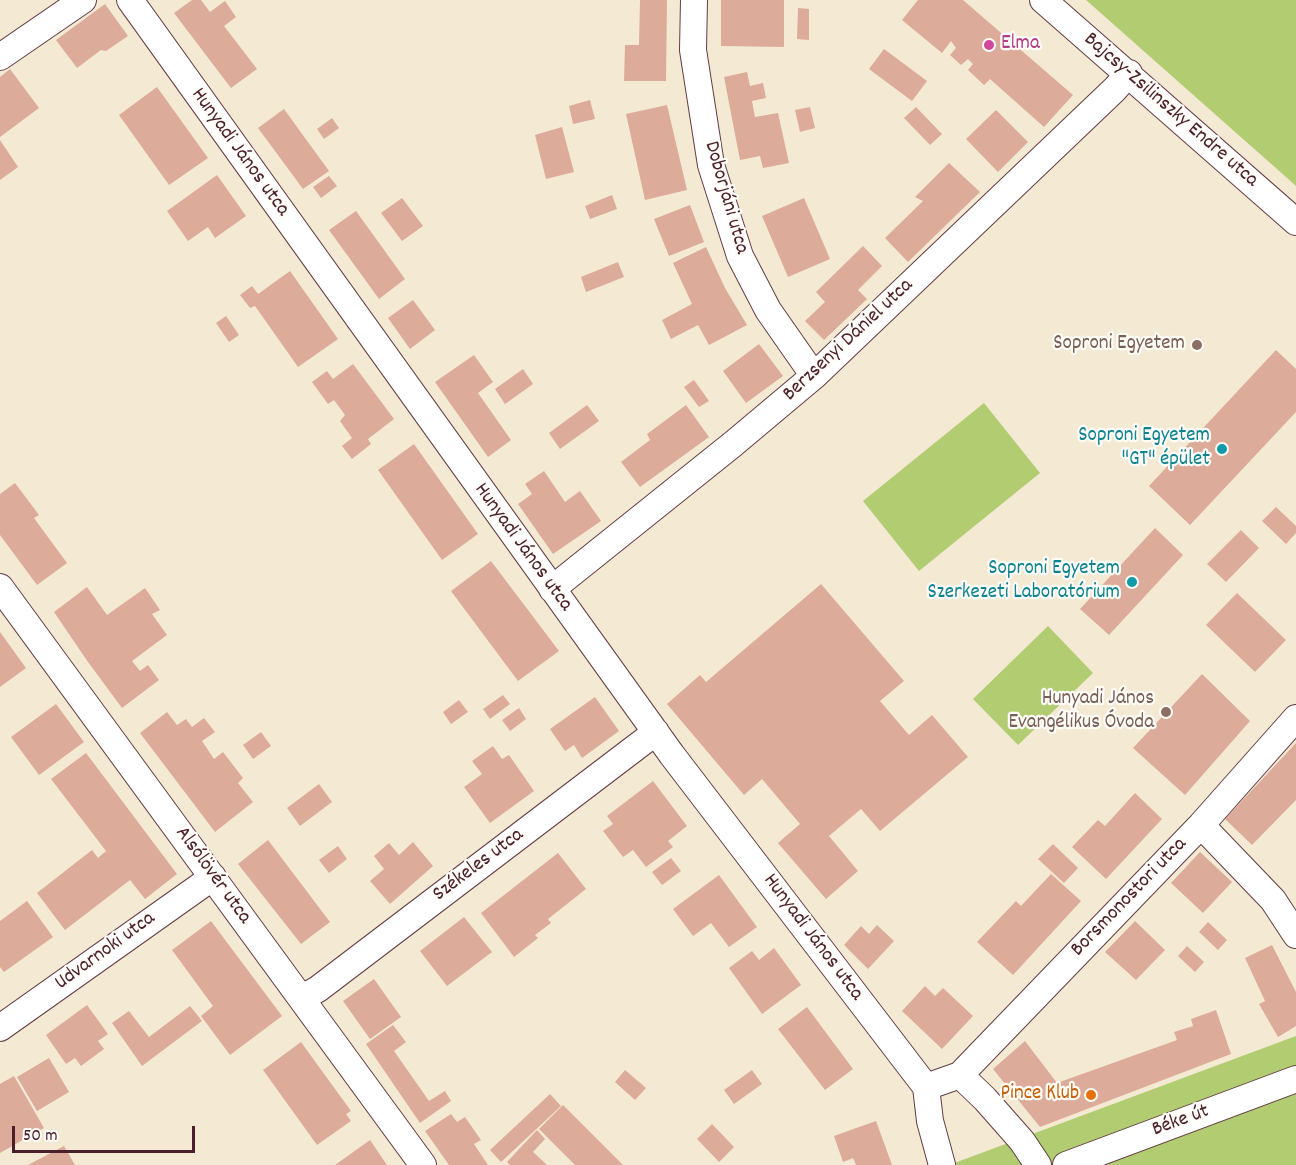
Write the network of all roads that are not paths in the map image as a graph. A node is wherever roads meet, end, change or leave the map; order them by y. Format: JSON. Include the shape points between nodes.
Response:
{"nodes":[{"id":1,"x":82,"y":0,"type":"edge"},
{"id":2,"x":130,"y":0,"type":"edge"},
{"id":3,"x":694,"y":0,"type":"edge"},
{"id":4,"x":1043,"y":0,"type":"edge"},
{"id":5,"x":0,"y":57,"type":"edge"},
{"id":6,"x":1129,"y":73,"type":"junction"},
{"id":7,"x":1296,"y":222,"type":"edge"},
{"id":8,"x":814,"y":376,"type":"junction"},
{"id":9,"x":0,"y":587,"type":"edge"},
{"id":10,"x":552,"y":590,"type":"junction"},
{"id":11,"x":1296,"y":718,"type":"edge"},
{"id":12,"x":656,"y":732,"type":"junction"},
{"id":13,"x":1201,"y":825,"type":"junction"},
{"id":14,"x":213,"y":877,"type":"junction"},
{"id":15,"x":1296,"y":935,"type":"edge"},
{"id":16,"x":302,"y":998,"type":"junction"},
{"id":17,"x":0,"y":1028,"type":"edge"},
{"id":18,"x":960,"y":1075,"type":"junction"},
{"id":19,"x":1296,"y":1079,"type":"edge"},
{"id":20,"x":926,"y":1087,"type":"junction"},
{"id":21,"x":423,"y":1165,"type":"edge"},
{"id":22,"x":942,"y":1165,"type":"edge"},
{"id":23,"x":1038,"y":1165,"type":"edge"},
{"id":24,"x":1066,"y":1165,"type":"edge"}],
"edges":[{"from":1,"to":5,"type":"street"},
{"from":2,"to":10,"type":"street","name":"Hunyadi János utca"},
{"from":3,"to":8,"type":"street","name":"Doborjáni utca","via":[[693,50],[714,176],[745,265],[768,310]]},
{"from":4,"to":6,"type":"street","name":"Bajcsy-Zsilinszky Endre utca"},
{"from":6,"to":7,"type":"street","name":"Bajcsy-Zsilinszky Endre utca"},
{"from":6,"to":8,"type":"street","name":"Berzsenyi Dániel utca"},
{"from":8,"to":10,"type":"street","name":"Berzsenyi Dániel utca"},
{"from":9,"to":14,"type":"street","name":"Alsólövér utca"},
{"from":10,"to":12,"type":"street","name":"Hunyadi János utca"},
{"from":11,"to":13,"type":"street","name":"Borsmonostori utca"},
{"from":12,"to":16,"type":"street","name":"Székeles utca"},
{"from":12,"to":20,"type":"street","name":"Hunyadi János utca"},
{"from":13,"to":15,"type":"street","via":[[1273,900]]},
{"from":13,"to":18,"type":"street","name":"Borsmonostori utca"},
{"from":14,"to":16,"type":"street","name":"Alsólövér utca"},
{"from":14,"to":17,"type":"street","name":"Udvarnoki utca"},
{"from":16,"to":21,"type":"street","name":"Alsólövér utca"},
{"from":18,"to":20,"type":"street"},
{"from":18,"to":23,"type":"street"},
{"from":19,"to":24,"type":"street","name":"Béke út"},
{"from":20,"to":22,"type":"street"}]}
